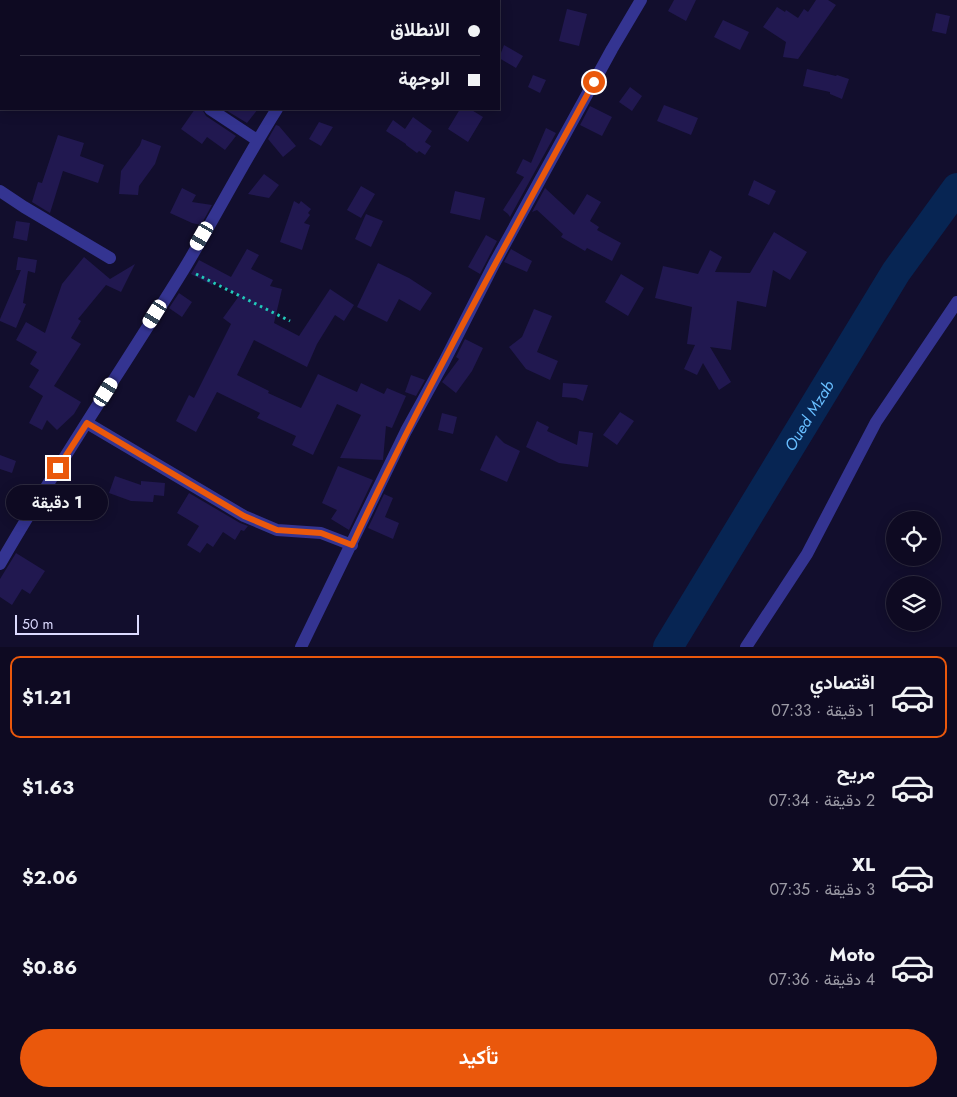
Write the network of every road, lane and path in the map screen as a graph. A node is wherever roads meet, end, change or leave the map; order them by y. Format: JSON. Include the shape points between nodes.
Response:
{"nodes":[{"id":1,"x":641,"y":0,"type":"edge"},
{"id":2,"x":212,"y":110,"type":"edge"},
{"id":3,"x":276,"y":110,"type":"edge"},
{"id":4,"x":257,"y":140,"type":"junction"},
{"id":5,"x":0,"y":191,"type":"edge"},
{"id":6,"x":110,"y":258,"type":"dead end"},
{"id":7,"x":184,"y":268,"type":"junction"},
{"id":8,"x":957,"y":302,"type":"edge"},
{"id":9,"x":290,"y":321,"type":"dead end"},
{"id":10,"x":87,"y":423,"type":"junction"},
{"id":11,"x":352,"y":545,"type":"junction"},
{"id":12,"x":0,"y":564,"type":"edge"},
{"id":13,"x":301,"y":647,"type":"edge"},
{"id":14,"x":746,"y":647,"type":"edge"}],
"edges":[{"from":1,"to":11,"type":"street","via":[[494,264],[406,431]]},
{"from":2,"to":4,"type":"street"},
{"from":3,"to":4,"type":"street"},
{"from":4,"to":7,"type":"street"},
{"from":5,"to":6,"type":"street"},
{"from":7,"to":9,"type":"path"},
{"from":7,"to":10,"type":"street"},
{"from":8,"to":14,"type":"street","via":[[876,422],[807,554]]},
{"from":10,"to":11,"type":"street","via":[[262,525],[277,530],[321,533]]},
{"from":10,"to":12,"type":"street"},
{"from":11,"to":13,"type":"street"}]}
